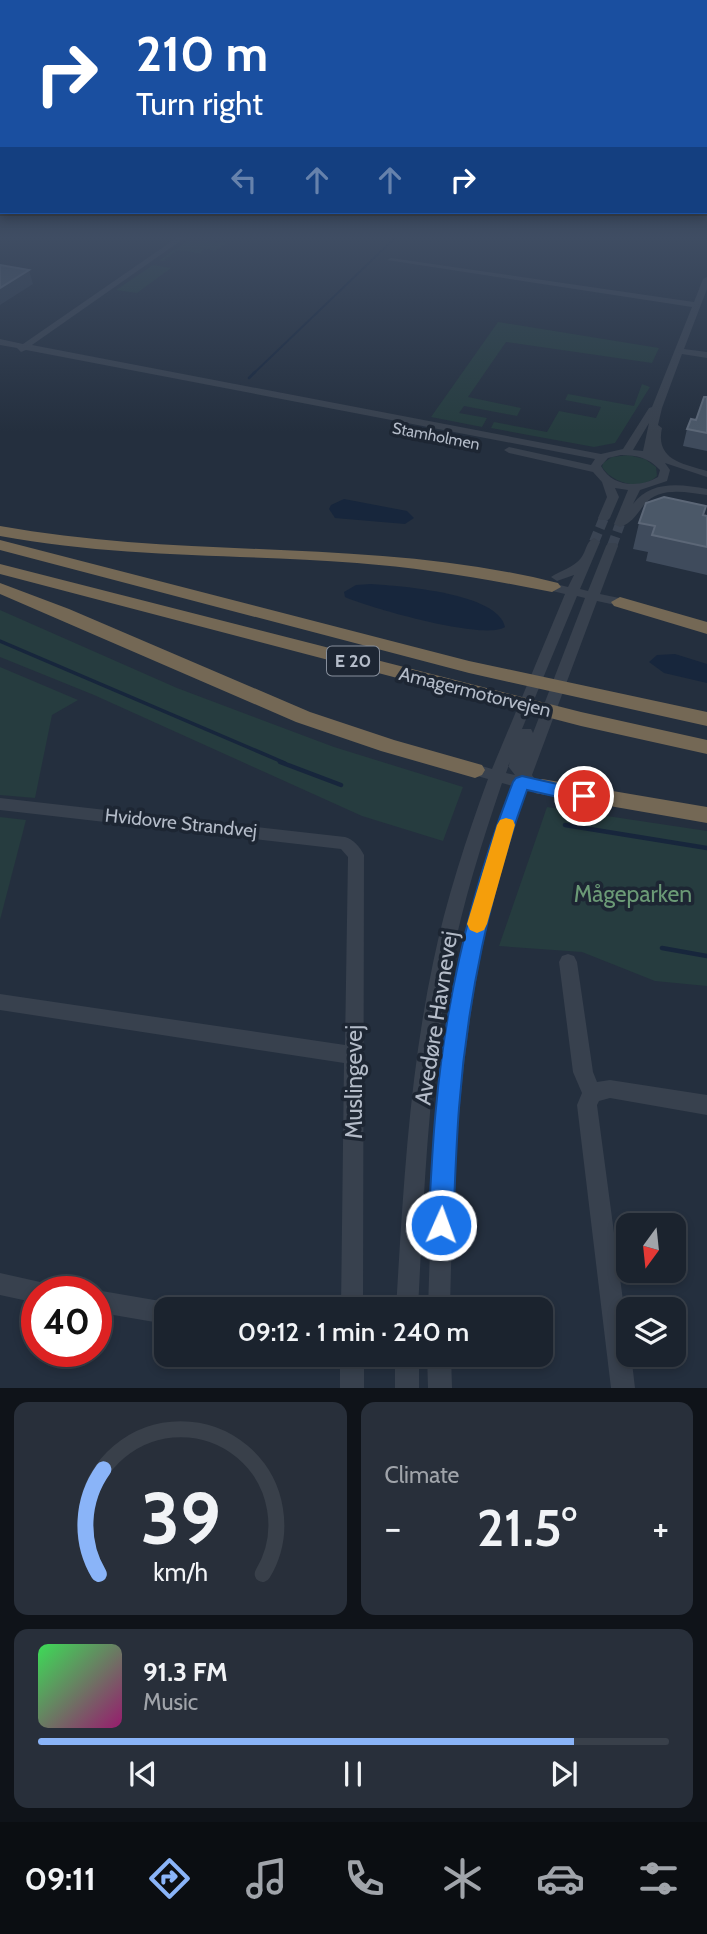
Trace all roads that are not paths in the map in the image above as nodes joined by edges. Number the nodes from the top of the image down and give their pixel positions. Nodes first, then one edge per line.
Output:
1 (89, 302) edge
2 (675, 302) edge
3 (698, 302) edge
4 (697, 305) junction
5 (0, 342) edge
6 (24, 346) junction
7 (0, 351) edge
8 (679, 351) junction
9 (14, 354) junction
10 (707, 355) edge
11 (279, 401) junction
12 (656, 410) junction
13 (626, 452) junction
14 (647, 456) junction
15 (602, 457) junction
16 (596, 469) junction
17 (664, 475) junction
18 (707, 476) edge
19 (607, 480) junction
20 (637, 487) junction
21 (707, 490) edge
22 (604, 518) tunnel mouth
23 (0, 531) edge
24 (594, 542) tunnel mouth
25 (0, 545) edge
26 (612, 546) tunnel mouth
27 (587, 559) junction
28 (0, 569) edge
29 (555, 584) junction
30 (0, 588) edge
31 (572, 594) junction
32 (593, 596) junction
33 (620, 602) joint
34 (707, 628) edge
35 (559, 657) junction
36 (707, 719) edge
37 (525, 740) junction
38 (707, 747) edge
39 (475, 770) joint
40 (498, 776) junction
41 (529, 782) junction
42 (0, 804) edge
43 (707, 815) edge
44 (356, 855) joint
45 (568, 962) dead end
46 (0, 1002) edge
47 (354, 1055) junction
48 (592, 1093) junction
49 (707, 1105) edge
50 (0, 1284) edge
51 (21, 1288) edge
52 (352, 1297) edge
53 (408, 1297) edge
54 (439, 1297) edge
55 (112, 1304) edge
56 (154, 1311) edge
57 (352, 1367) edge
58 (407, 1367) edge
59 (439, 1367) edge
60 (352, 1388) edge
61 (407, 1388) edge
62 (440, 1388) edge
63 (623, 1388) edge

1 - 6 street
2 - 4 street
3 - 4 street
4 - 8 street
5 - 6 street, Stamholmen
6 - 9 street
6 - 11 street, Stamholmen
7 - 9 street, Stamholmen
8 - 10 street
8 - 12 street
9 - 11 street, Stamholmen
11 - 15 street, Stamholmen
11 - 16 street, Stamholmen
12 - 13 street
12 - 14 street
12 - 18 street
13 - 14 street
13 - 15 street
14 - 17 street
15 - 16 street
16 - 19 street
17 - 18 street
17 - 20 street
17 - 21 street
19 - 20 street
19 - 22 street
20 - 21 street
23 - 29 highway
24 - 27 street
25 - 36 highway, Amagermotorvejen / E 20
26 - 32 street, Avedøre Havnevej
27 - 29 street
27 - 31 street
28 - 38 highway, Amagermotorvejen / E 20
29 - 31 street
30 - 39 highway
31 - 32 street
31 - 35 street
32 - 33 street
32 - 35 street, Avedøre Havnevej
33 - 34 highway
35 - 37 street
35 - 37 street, Avedøre Havnevej
37 - 40 street, Avedøre Havnevej
37 - 41 street, Avedøre Havnevej
39 - 40 street
40 - 41 street
40 - 53 street, Avedøre Havnevej
41 - 43 highway
41 - 54 street, Avedøre Havnevej
42 - 44 street, Hvidovre Strandvej
44 - 47 street, Muslingevej
45 - 48 street
46 - 47 street
47 - 52 street, Muslingevej
48 - 49 street
48 - 63 street
50 - 51 street
55 - 56 street
57 - 60 street
58 - 61 street
59 - 62 street

